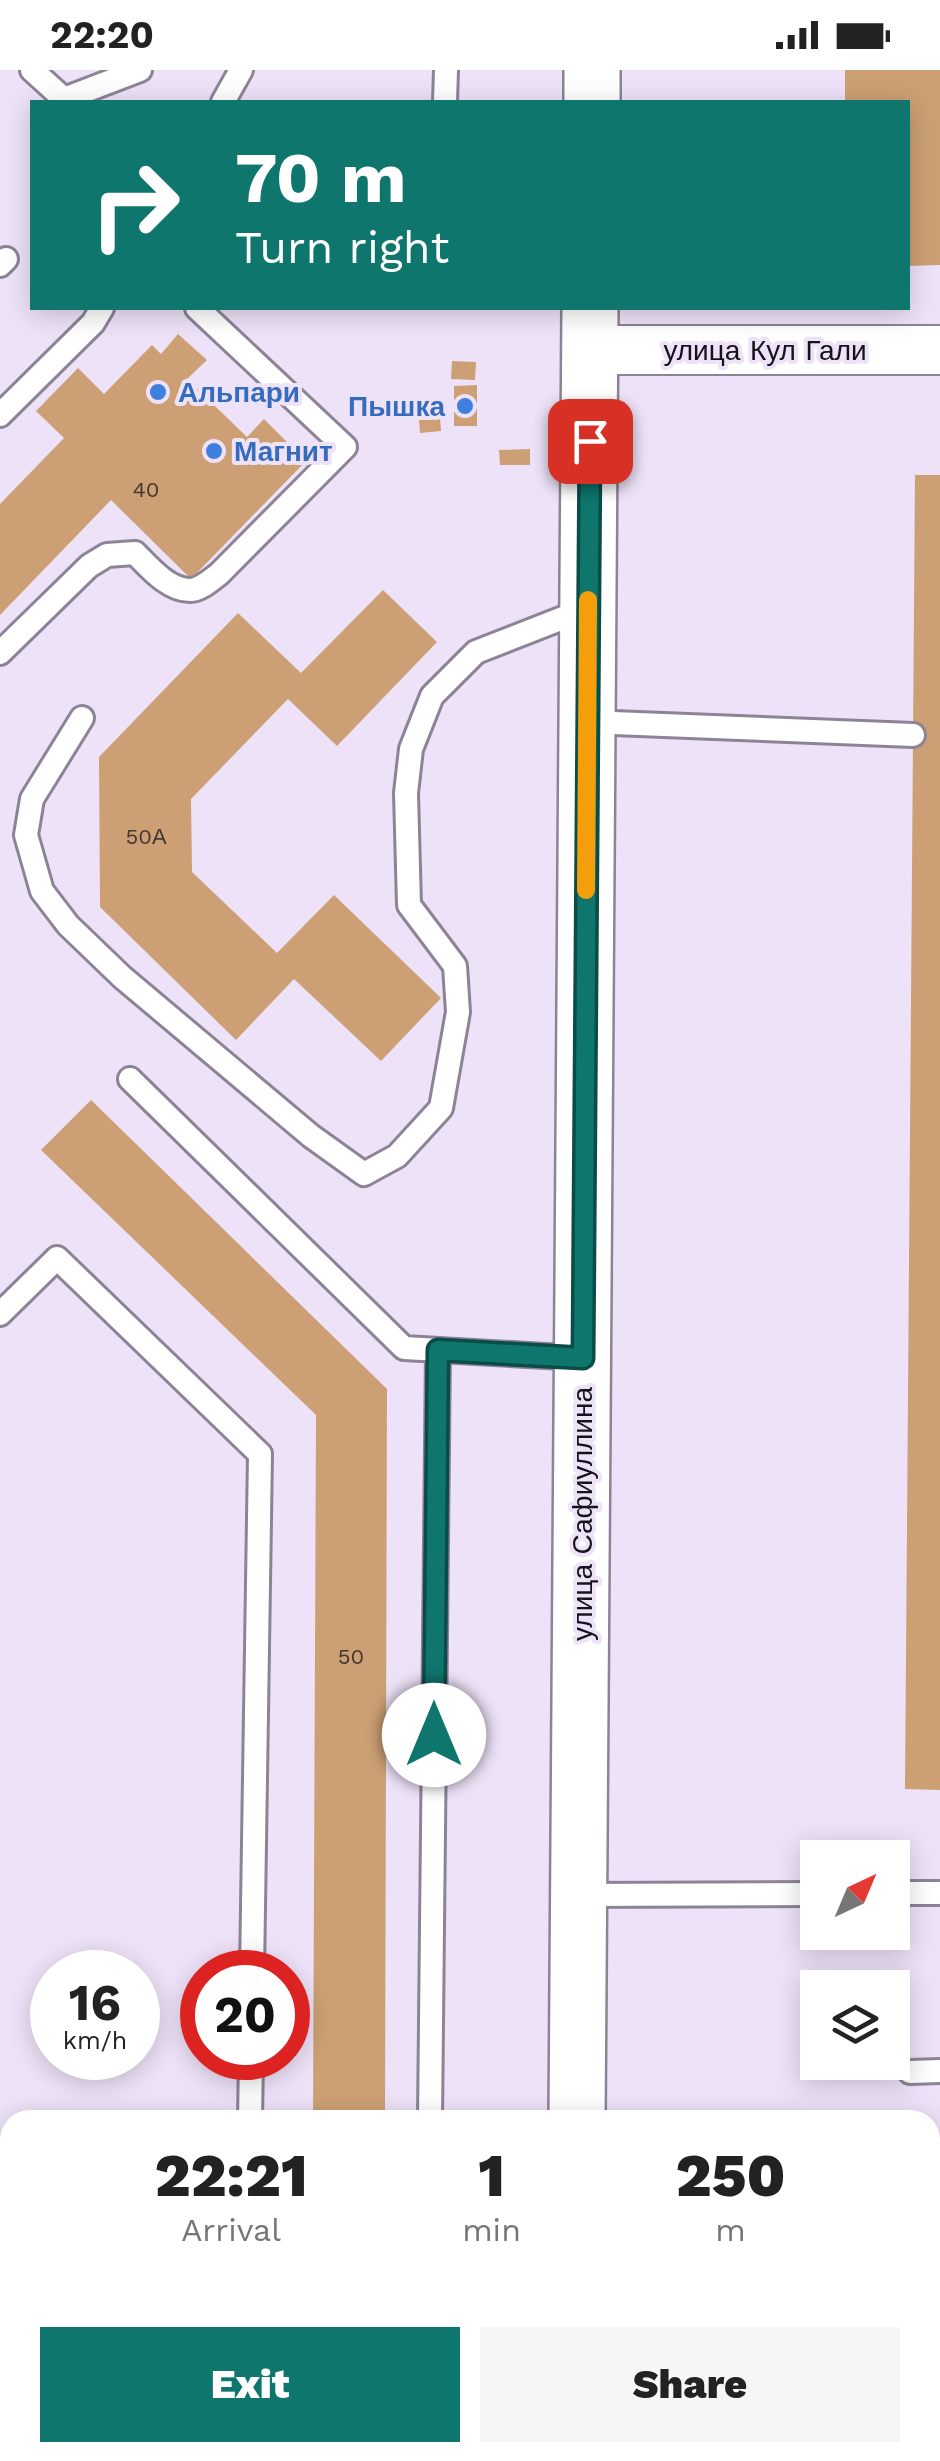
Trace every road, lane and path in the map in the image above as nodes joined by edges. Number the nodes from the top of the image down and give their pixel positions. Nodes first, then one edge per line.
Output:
1 (32, 70) edge
2 (140, 70) edge
3 (240, 70) edge
4 (446, 70) edge
5 (592, 70) edge
6 (224, 100) edge
7 (445, 100) edge
8 (592, 100) edge
9 (101, 310) edge
10 (199, 310) edge
11 (590, 329) edge
12 (940, 350) edge
13 (0, 415) edge
14 (588, 608) junction
15 (0, 653) edge
16 (82, 718) dead end
17 (588, 722) junction
18 (913, 735) dead end
19 (130, 1078) dead end
20 (0, 1314) edge
21 (438, 1350) junction
22 (583, 1358) junction
23 (910, 1893) edge
24 (940, 1893) edge
25 (800, 1894) edge
26 (579, 1895) junction
27 (252, 1950) edge
28 (940, 2071) edge
29 (910, 2072) dead end
30 (251, 2080) edge
31 (250, 2110) edge
32 (430, 2110) edge
33 (577, 2110) edge

1 - 2 lane
3 - 6 lane
4 - 7 lane
5 - 8 street
9 - 13 lane
10 - 15 lane
11 - 12 street, улица Кул Гали
11 - 14 street, улица Сафиуллина
14 - 16 lane
14 - 17 street, улица Сафиуллина
17 - 18 lane
17 - 22 street, улица Сафиуллина
19 - 21 lane
20 - 27 lane
21 - 22 lane
21 - 32 lane
22 - 26 street, улица Сафиуллина
23 - 24 lane
25 - 26 lane
26 - 33 street, улица Сафиуллина
28 - 29 lane
30 - 31 lane

